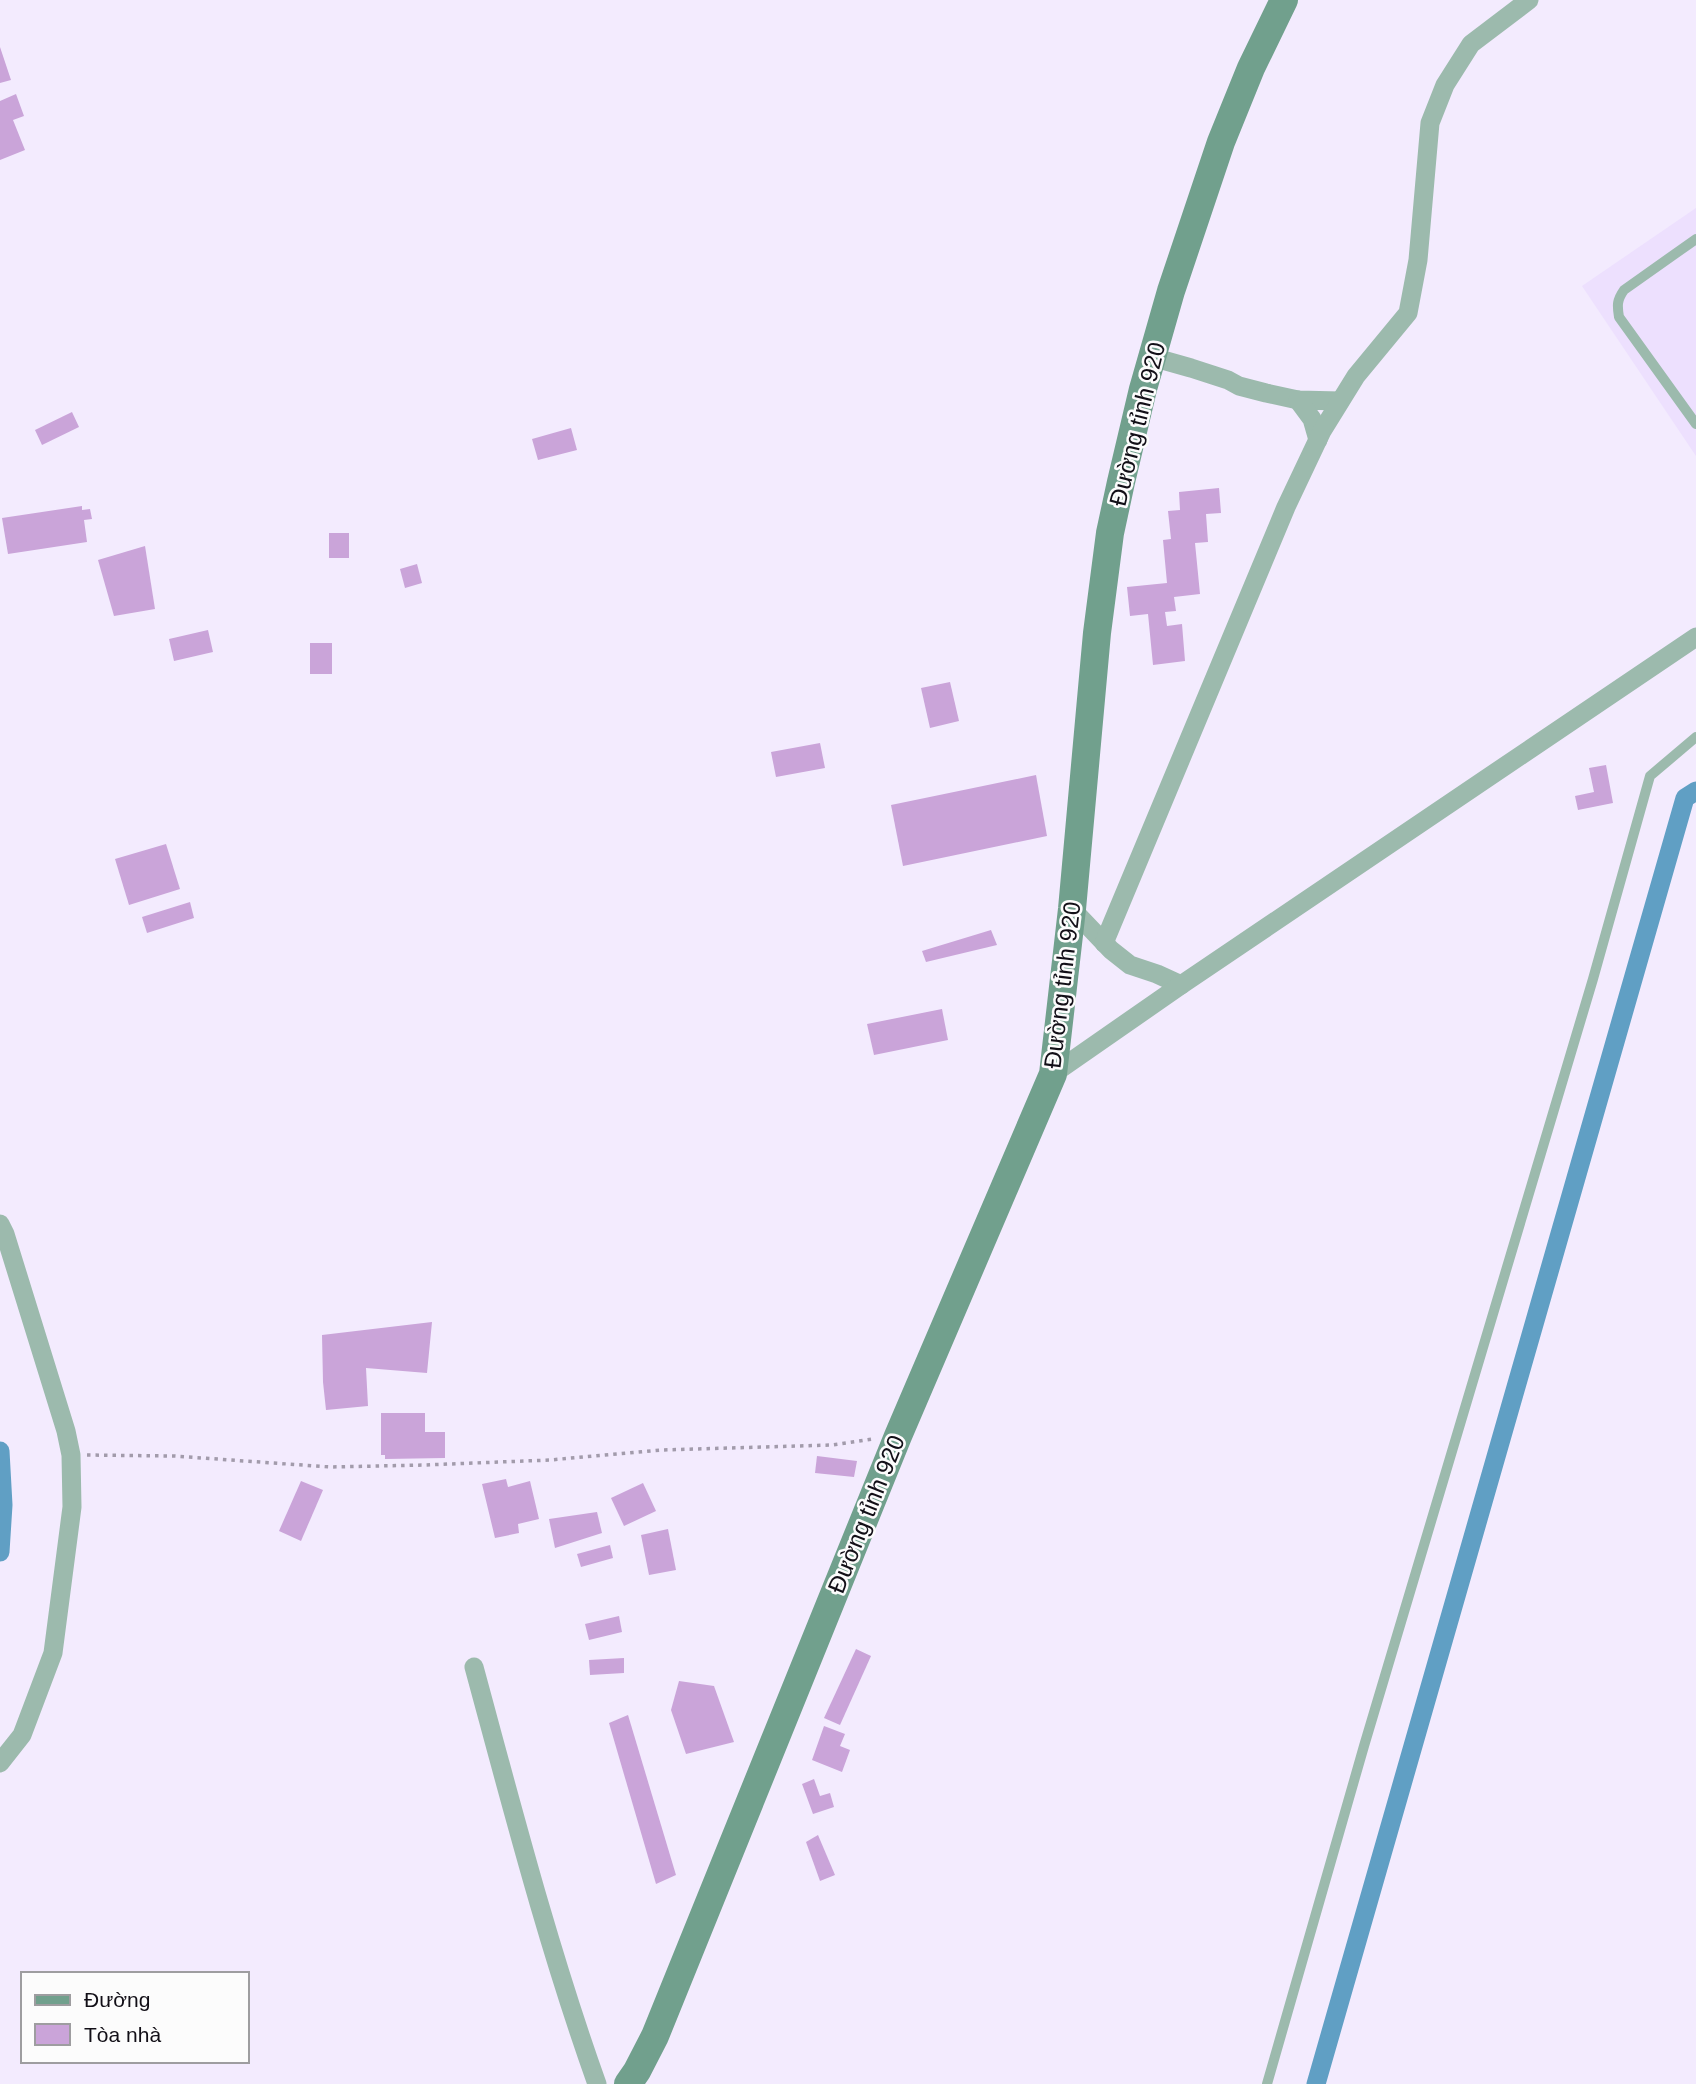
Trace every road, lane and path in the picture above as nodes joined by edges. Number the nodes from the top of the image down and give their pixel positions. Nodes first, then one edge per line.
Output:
1 (1284, 0) edge
2 (1529, 0) edge
3 (1696, 239) edge
4 (1153, 357) junction
5 (1298, 400) junction
6 (1340, 401) junction
7 (1695, 421) edge
8 (1318, 440) junction
9 (1696, 637) edge
10 (1696, 737) edge
11 (1072, 909) junction
12 (1104, 943) junction
13 (1181, 985) junction
14 (1053, 1074) junction
15 (0, 1224) edge
16 (898, 1436) junction
17 (71, 1455) junction
18 (474, 1667) dead end
19 (0, 1763) edge
20 (597, 2084) edge
21 (628, 2084) edge
22 (1267, 2084) edge

1 - 4 main road, Đường tỉnh 920
2 - 6 street
3 - 7 lane
4 - 5 street
4 - 11 main road, Đường tỉnh 920
5 - 6 street
5 - 8 street
6 - 8 street
8 - 12 street
9 - 13 street
10 - 22 lane
11 - 12 street
11 - 14 main road, Đường tỉnh 920
12 - 13 street
13 - 14 street
14 - 16 main road, Đường tỉnh 920
15 - 17 street
16 - 17 path
16 - 21 main road, Đường tỉnh 920
17 - 19 street
18 - 20 street

